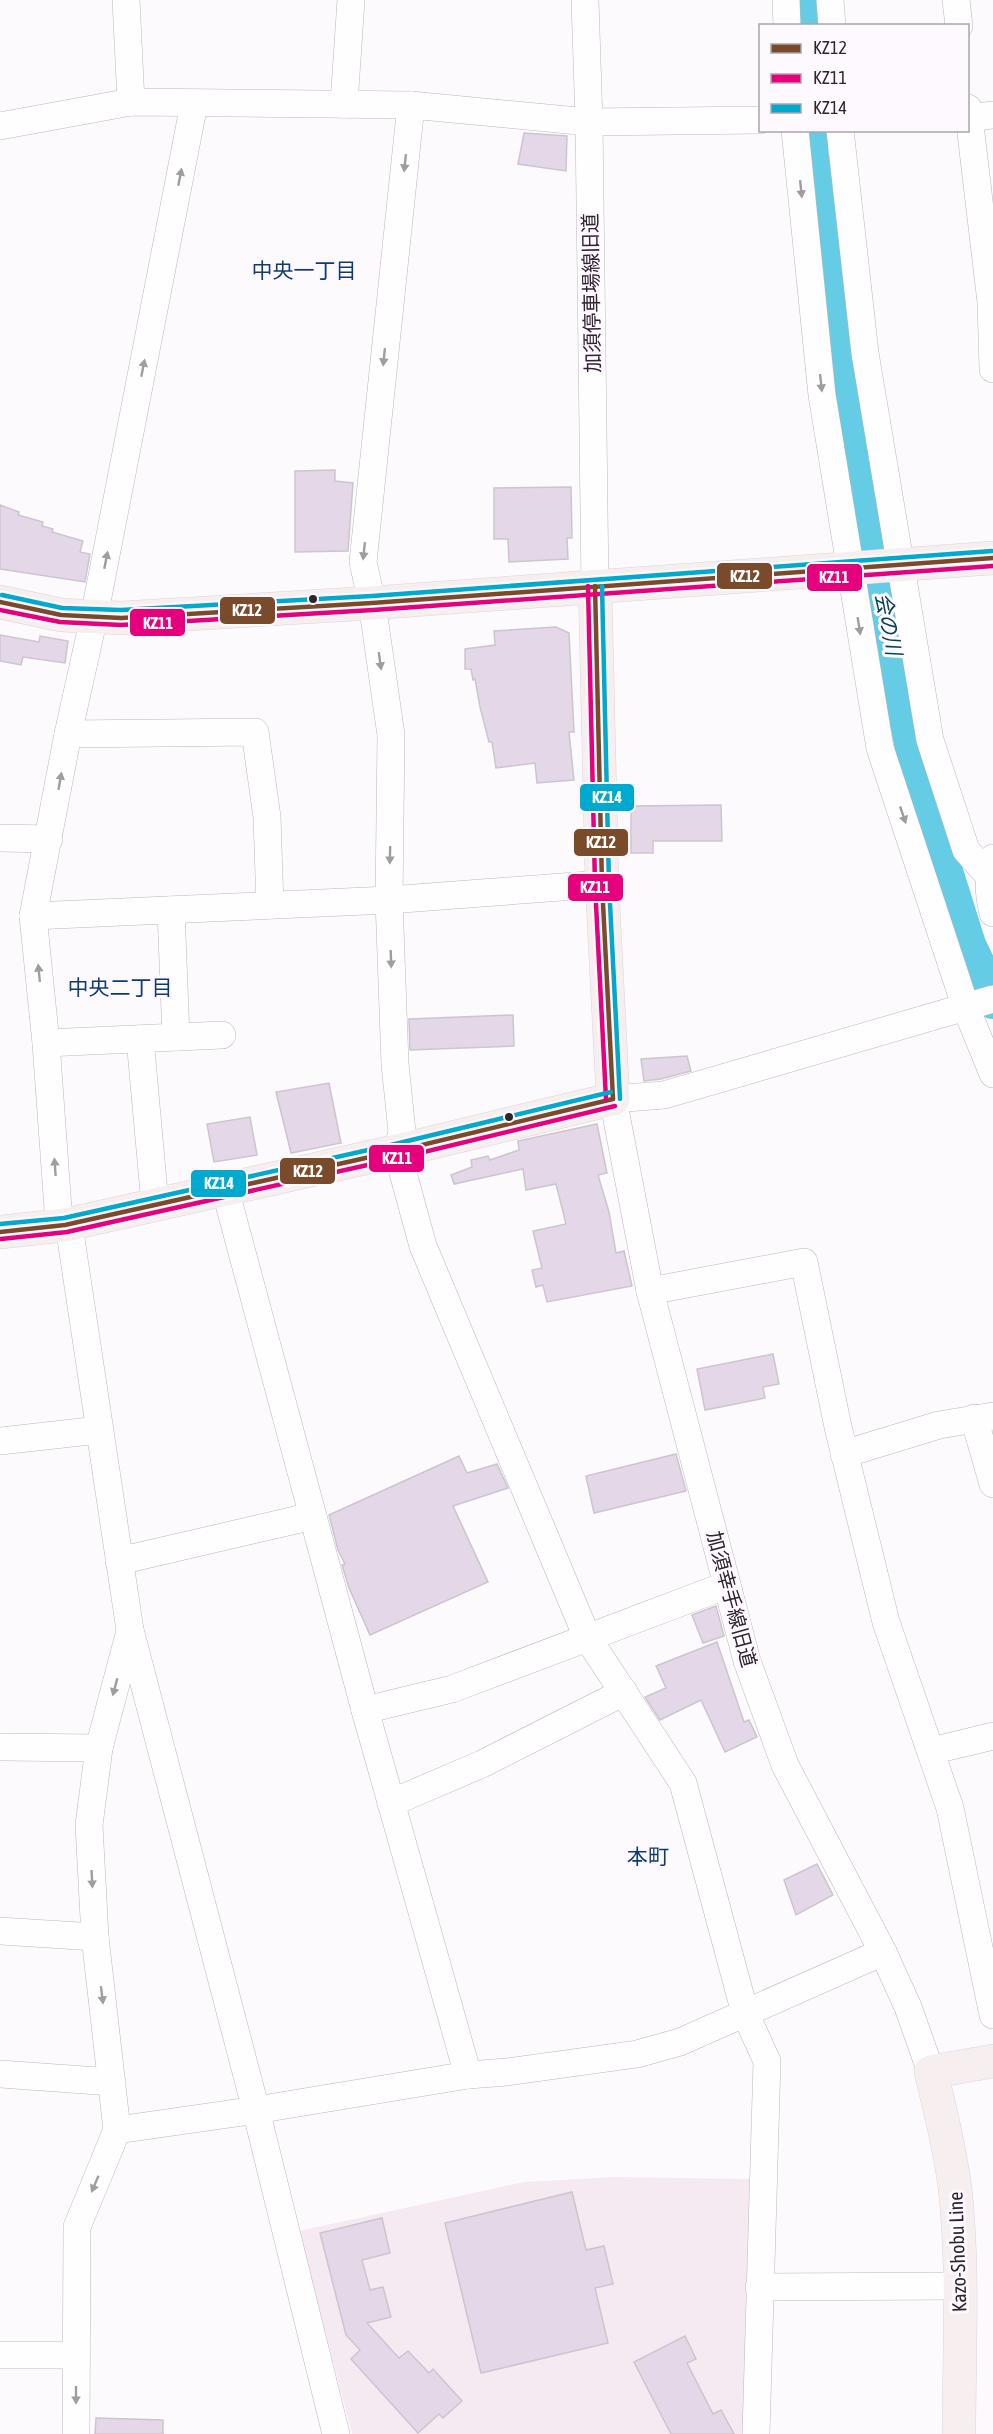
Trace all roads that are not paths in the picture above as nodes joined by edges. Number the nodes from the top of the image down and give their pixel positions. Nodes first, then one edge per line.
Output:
1 (126, 0) edge
2 (351, 0) edge
3 (585, 0) edge
4 (786, 0) edge
5 (830, 0) edge
6 (956, 0) edge
7 (787, 24) edge
8 (831, 24) edge
9 (959, 24) edge
10 (131, 102) junction
11 (194, 104) junction
12 (344, 104) junction
13 (411, 105) junction
14 (974, 115) edge
15 (759, 120) edge
16 (589, 122) junction
17 (0, 126) edge
18 (795, 132) edge
19 (840, 132) edge
20 (993, 369) edge
21 (993, 558) edge
22 (874, 567) junction
23 (595, 586) junction
24 (0, 602) edge
25 (372, 603) junction
26 (94, 617) junction
27 (68, 734) junction
28 (0, 838) edge
29 (49, 839) junction
30 (991, 866) edge
31 (602, 884) junction
32 (389, 900) junction
33 (270, 905) junction
34 (171, 910) junction
35 (993, 913) edge
36 (33, 916) junction
37 (993, 999) edge
38 (966, 1008) junction
39 (222, 1035) dead end
40 (176, 1037) junction
41 (140, 1039) junction
42 (46, 1043) junction
43 (993, 1074) edge
44 (613, 1099) junction
45 (397, 1151) junction
46 (225, 1189) junction
47 (155, 1204) junction
48 (64, 1225) junction
49 (0, 1232) edge
50 (650, 1291) junction
51 (984, 1417) edge
52 (99, 1430) junction
53 (0, 1441) edge
54 (844, 1454) junction
55 (993, 1484) edge
56 (313, 1516) junction
57 (119, 1561) junction
58 (727, 1585) junction
59 (130, 1630) junction
60 (587, 1637) junction
61 (624, 1692) junction
62 (365, 1710) junction
63 (993, 1736) edge
64 (0, 1747) edge
65 (99, 1748) junction
66 (931, 1751) junction
67 (391, 1803) junction
68 (0, 1931) edge
69 (95, 1937) junction
70 (883, 1952) junction
71 (745, 2013) junction
72 (993, 2015) edge
73 (993, 2061) edge
74 (931, 2072) junction
75 (0, 2074) edge
76 (468, 2074) junction
77 (112, 2082) junction
78 (256, 2110) junction
79 (117, 2130) junction
80 (959, 2286) junction
81 (759, 2287) junction
82 (0, 2355) edge
83 (76, 2355) junction
84 (76, 2434) edge
85 (336, 2434) edge
86 (756, 2434) edge
87 (959, 2434) edge

1 - 10 street
2 - 12 street
3 - 16 street, 加須停車場線旧道
4 - 7 street
5 - 8 street
6 - 9 street
10 - 11 street
10 - 17 street
11 - 12 street
26 -> 11 street
12 - 13 street
13 - 16 street
13 -> 25 street
14 - 20 street
15 - 16 street
16 - 23 street, 加須停車場線旧道
18 -> 22 street
19 - 22 street
21 - 22 main road
22 - 23 main road
22 - 30 street
22 -> 38 street
23 - 25 main road
23 - 31 main road
24 - 26 main road
25 - 26 main road
25 -> 32 street
26 - 27 street
29 -> 27 street
27 - 33 street
28 - 29 street
29 - 36 street
30 - 35 street
31 - 32 street
31 - 44 main road
32 - 33 street
32 -> 45 street
33 - 34 street
34 - 36 street
34 - 40 street
42 -> 36 street
37 - 38 street
38 - 43 street
38 - 44 street
39 - 40 street
40 - 41 street
41 - 42 street
41 - 47 street
48 -> 42 street
44 - 45 main road
44 - 50 street, 加須幸手線旧道
45 - 46 main road
45 - 60 street
46 - 47 main road
46 - 56 street
47 - 48 main road
48 - 49 main road
48 - 52 street
50 - 54 street
50 - 58 street, 加須幸手線旧道
51 - 54 street
51 - 55 street
52 - 53 street
52 - 57 street
54 - 66 street
56 - 57 street
56 - 62 street
57 - 59 street
58 - 60 street
58 - 70 street, 加須幸手線旧道
59 -> 65 street
59 - 78 street
60 - 61 street
60 - 62 street
61 - 67 street
61 - 71 street
62 - 67 street
63 - 66 street
64 - 65 street
65 -> 69 street
66 - 72 street
67 - 76 street
68 - 69 street
69 -> 77 street
70 - 71 street
70 - 74 street, 加須幸手線旧道
71 - 76 street
71 - 81 street
73 - 74 main road
74 - 80 main road, Kazo-Shobu Line
75 - 77 street
76 - 78 street
77 - 79 street
78 - 79 street
78 - 85 street
79 -> 83 street
80 - 81 street
80 - 87 main road, Kazo-Shobu Line
81 - 86 street
82 - 83 street
83 -> 84 street

